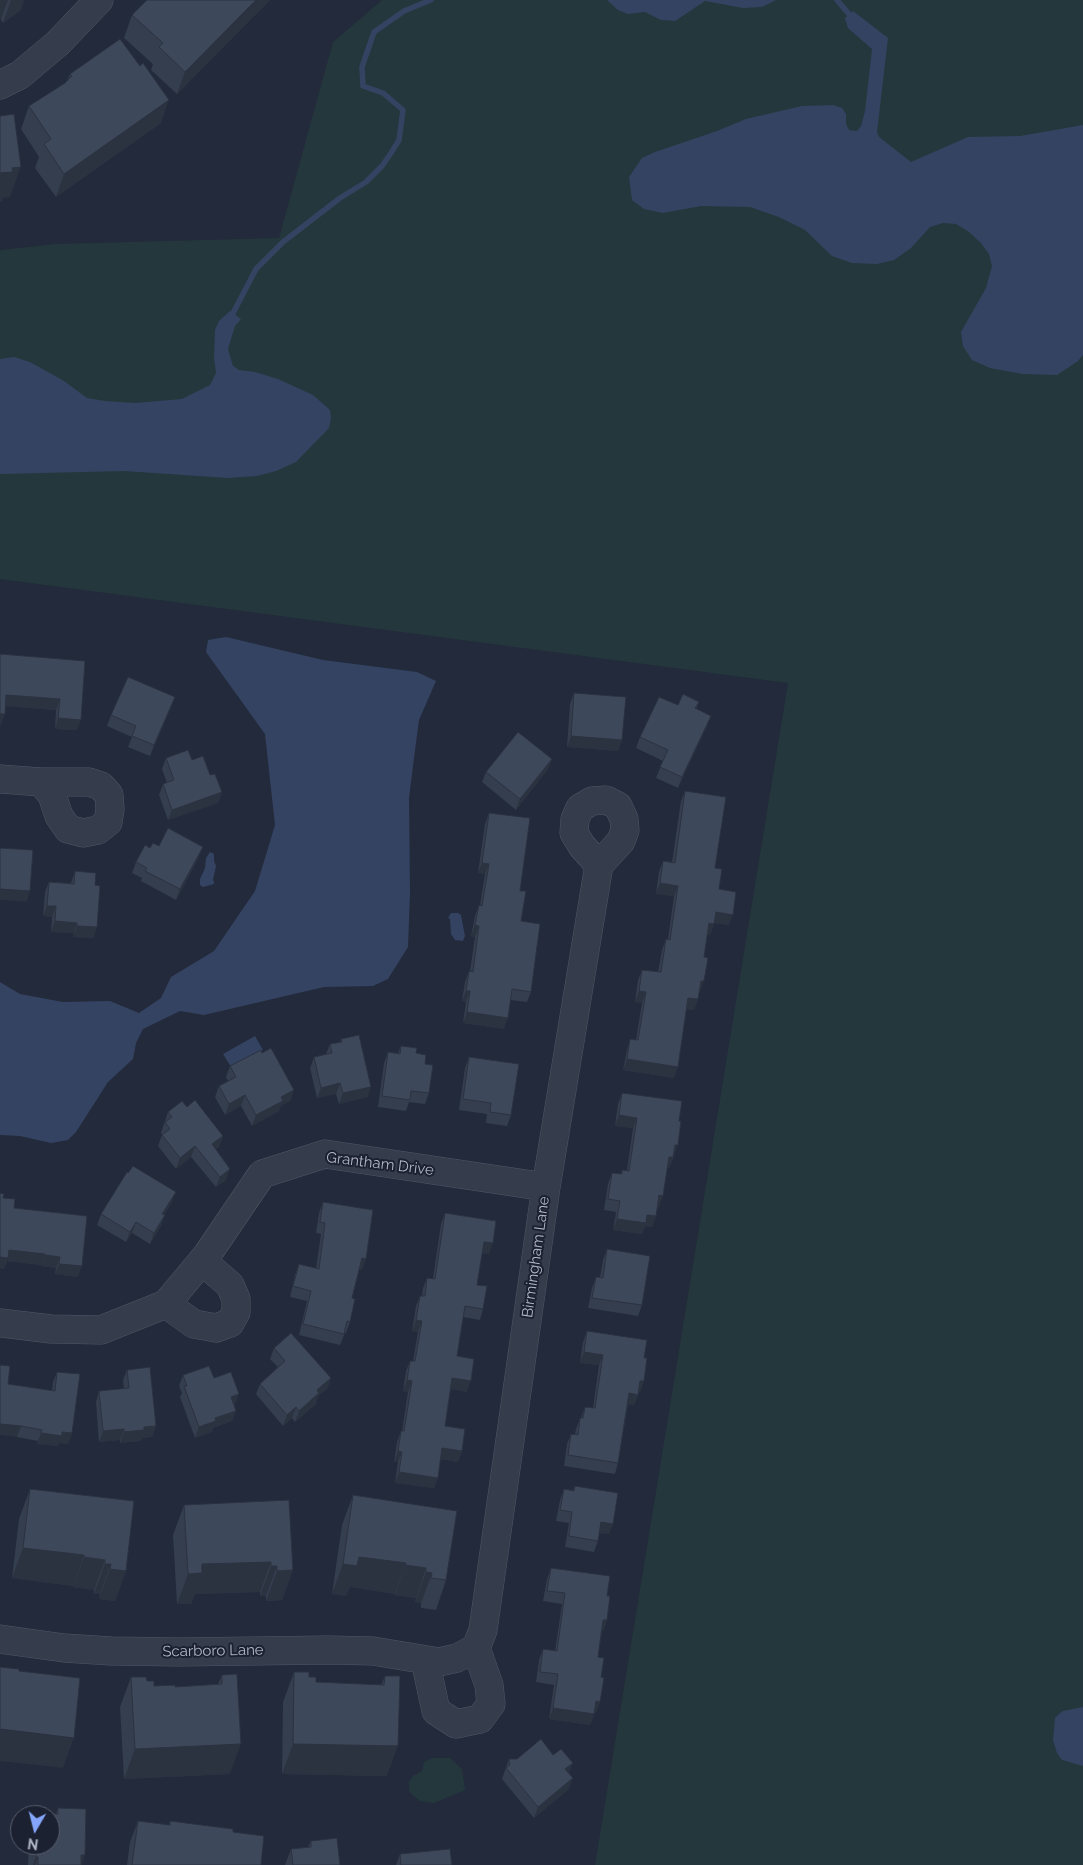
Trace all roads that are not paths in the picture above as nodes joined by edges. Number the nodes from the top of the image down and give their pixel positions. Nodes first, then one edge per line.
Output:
1 (99, 0) edge
2 (0, 85) edge
3 (0, 780) edge
4 (41, 782) dead end
5 (599, 865) dead end
6 (546, 1187) junction
7 (202, 1261) junction
8 (166, 1304) junction
9 (0, 1324) edge
10 (0, 1640) edge
11 (476, 1648) junction
12 (425, 1660) junction

1 - 2 street
3 - 4 street
5 - 6 street, Birmingham Lane
6 - 7 street, Grantham Drive
6 - 11 street, Birmingham Lane
7 - 8 street, Grantham Drive
7 - 8 street
8 - 9 street, Grantham Drive
10 - 12 street, Scarboro Lane
11 - 12 street
11 - 12 street

